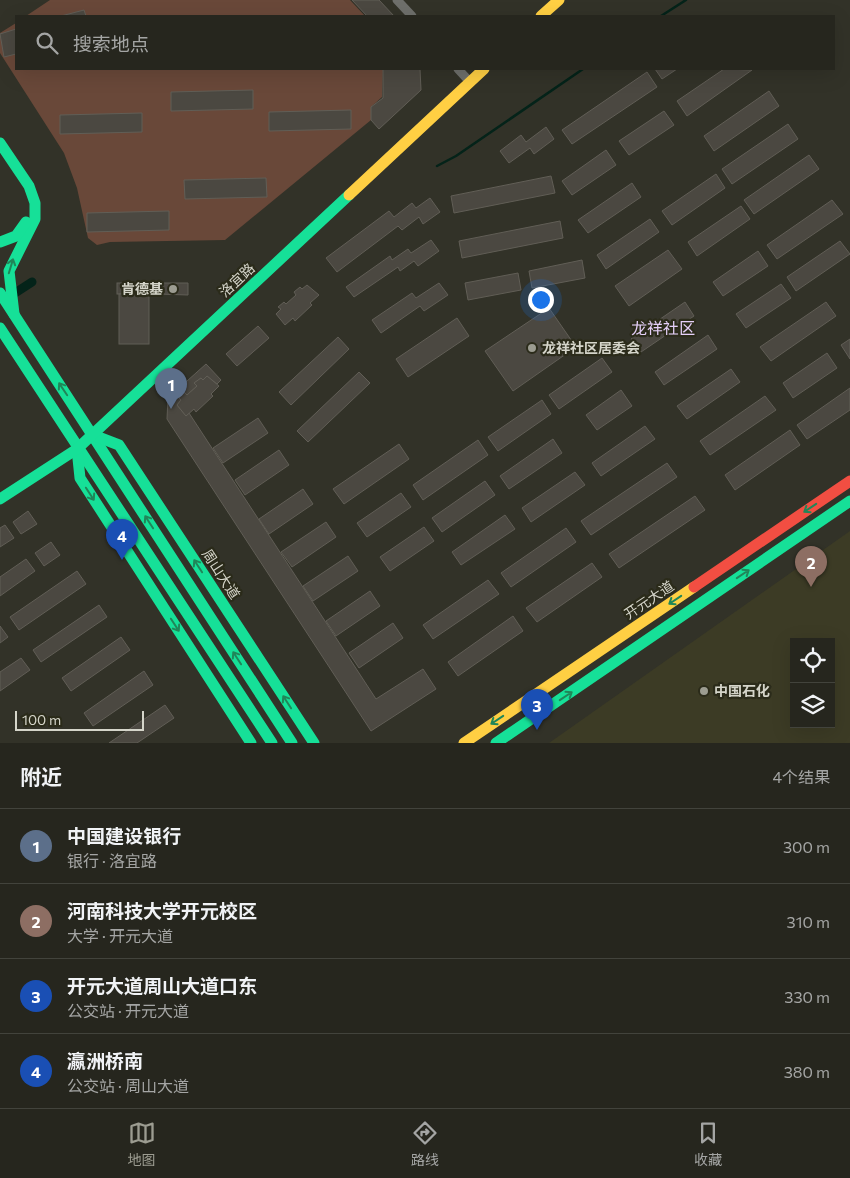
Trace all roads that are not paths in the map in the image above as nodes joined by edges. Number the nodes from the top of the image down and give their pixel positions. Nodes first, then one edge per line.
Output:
1 (397, 0) edge
2 (549, 0) edge
3 (559, 0) edge
4 (411, 15) edge
5 (533, 15) edge
6 (542, 15) edge
7 (481, 70) edge
8 (465, 76) edge
9 (0, 143) edge
10 (16, 167) junction
11 (0, 242) edge
12 (0, 293) edge
13 (14, 314) junction
14 (0, 328) edge
15 (92, 432) junction
16 (75, 445) junction
17 (850, 481) edge
18 (0, 491) edge
19 (0, 499) edge
20 (850, 501) edge
21 (251, 743) edge
22 (272, 743) edge
23 (292, 743) edge
24 (314, 743) edge
25 (464, 743) edge
26 (496, 743) edge

1 - 4 street
2 - 5 main road
3 - 6 main road
7 - 8 main road, 洛宜路
8 - 15 main road, 洛宜路
9 - 10 main road
10 - 11 main road
13 -> 10 main road
12 - 13 main road
15 -> 13 main road
14 - 16 main road
15 - 16 main road, 洛宜路
23 -> 15 main road
24 -> 15 main road, 周山大道
16 - 18 main road, 洛宜路
16 - 19 main road, 洛宜路
16 -> 21 main road
16 - 22 main road
17 -> 25 main road, 开元大道
26 -> 20 main road

